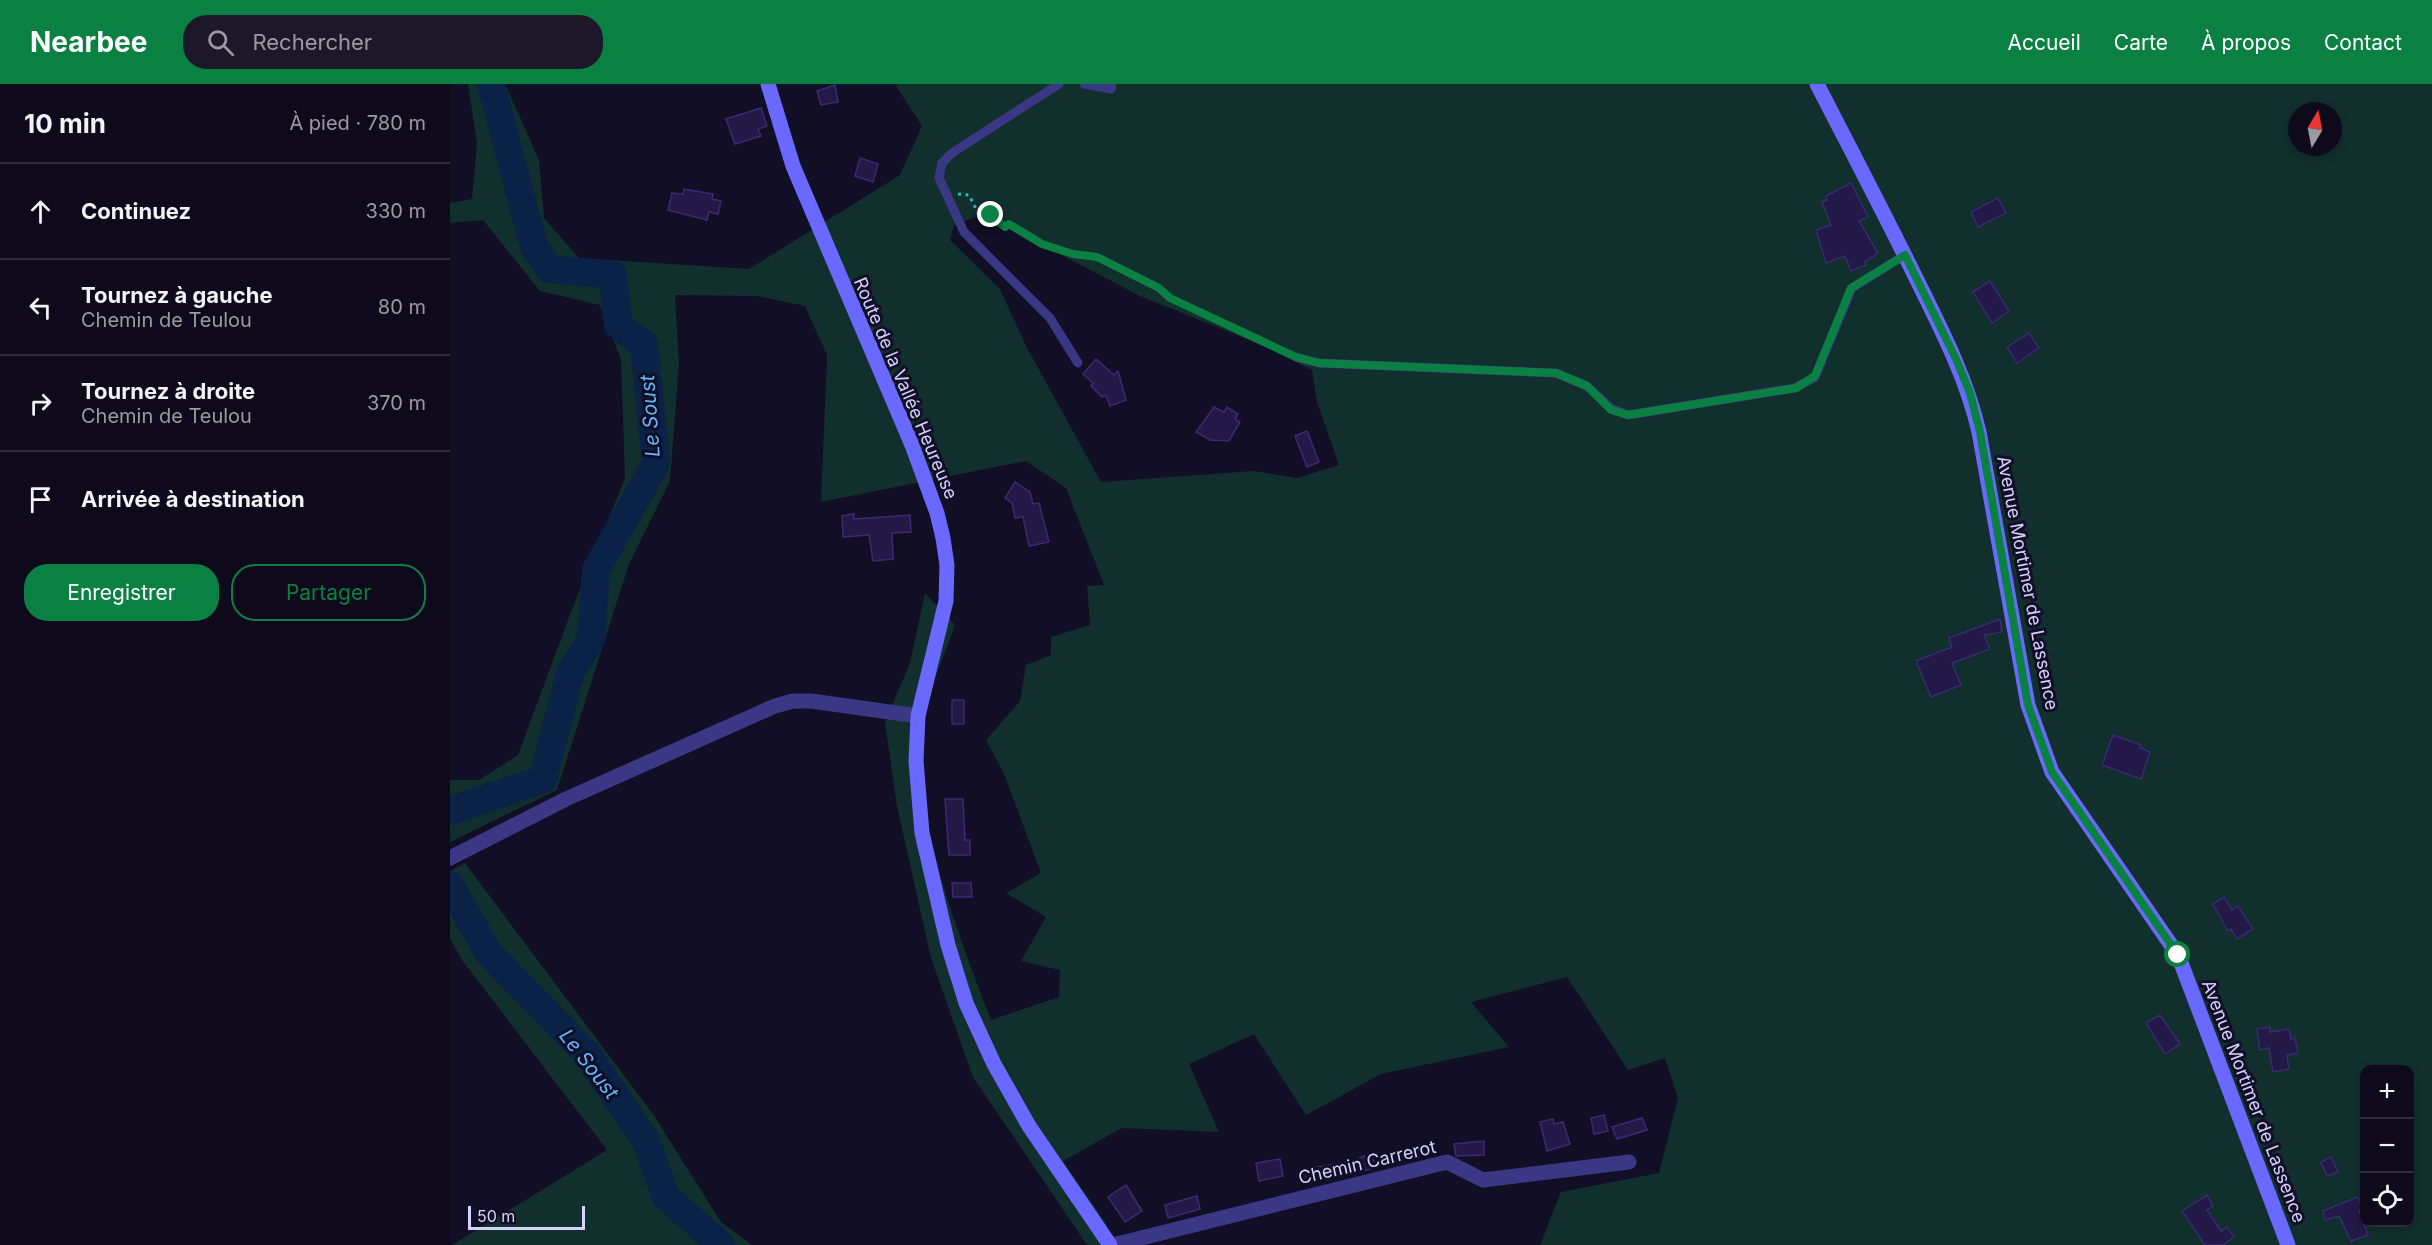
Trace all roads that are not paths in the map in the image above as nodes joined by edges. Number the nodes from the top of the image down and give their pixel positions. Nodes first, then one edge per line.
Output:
1 (768, 84) edge
2 (1059, 84) edge
3 (1084, 84) edge
4 (1112, 84) edge
5 (1817, 84) edge
6 (1905, 255) junction
7 (1296, 357) road end
8 (1078, 363) dead end
9 (918, 716) junction
10 (455, 855) edge
11 (1629, 1162) dead end
12 (1111, 1245) edge
13 (2288, 1245) edge

1 - 9 street, Route de la Vallée Heureuse
2 - 8 lane
3 - 4 lane
5 - 6 street, Avenue Mortimer de Lassence
6 - 7 lane
6 - 13 street, Avenue Mortimer de Lassence
9 - 10 street
9 - 12 street, Route de la Vallée Heureuse
11 - 12 street, Chemin Carrerot

